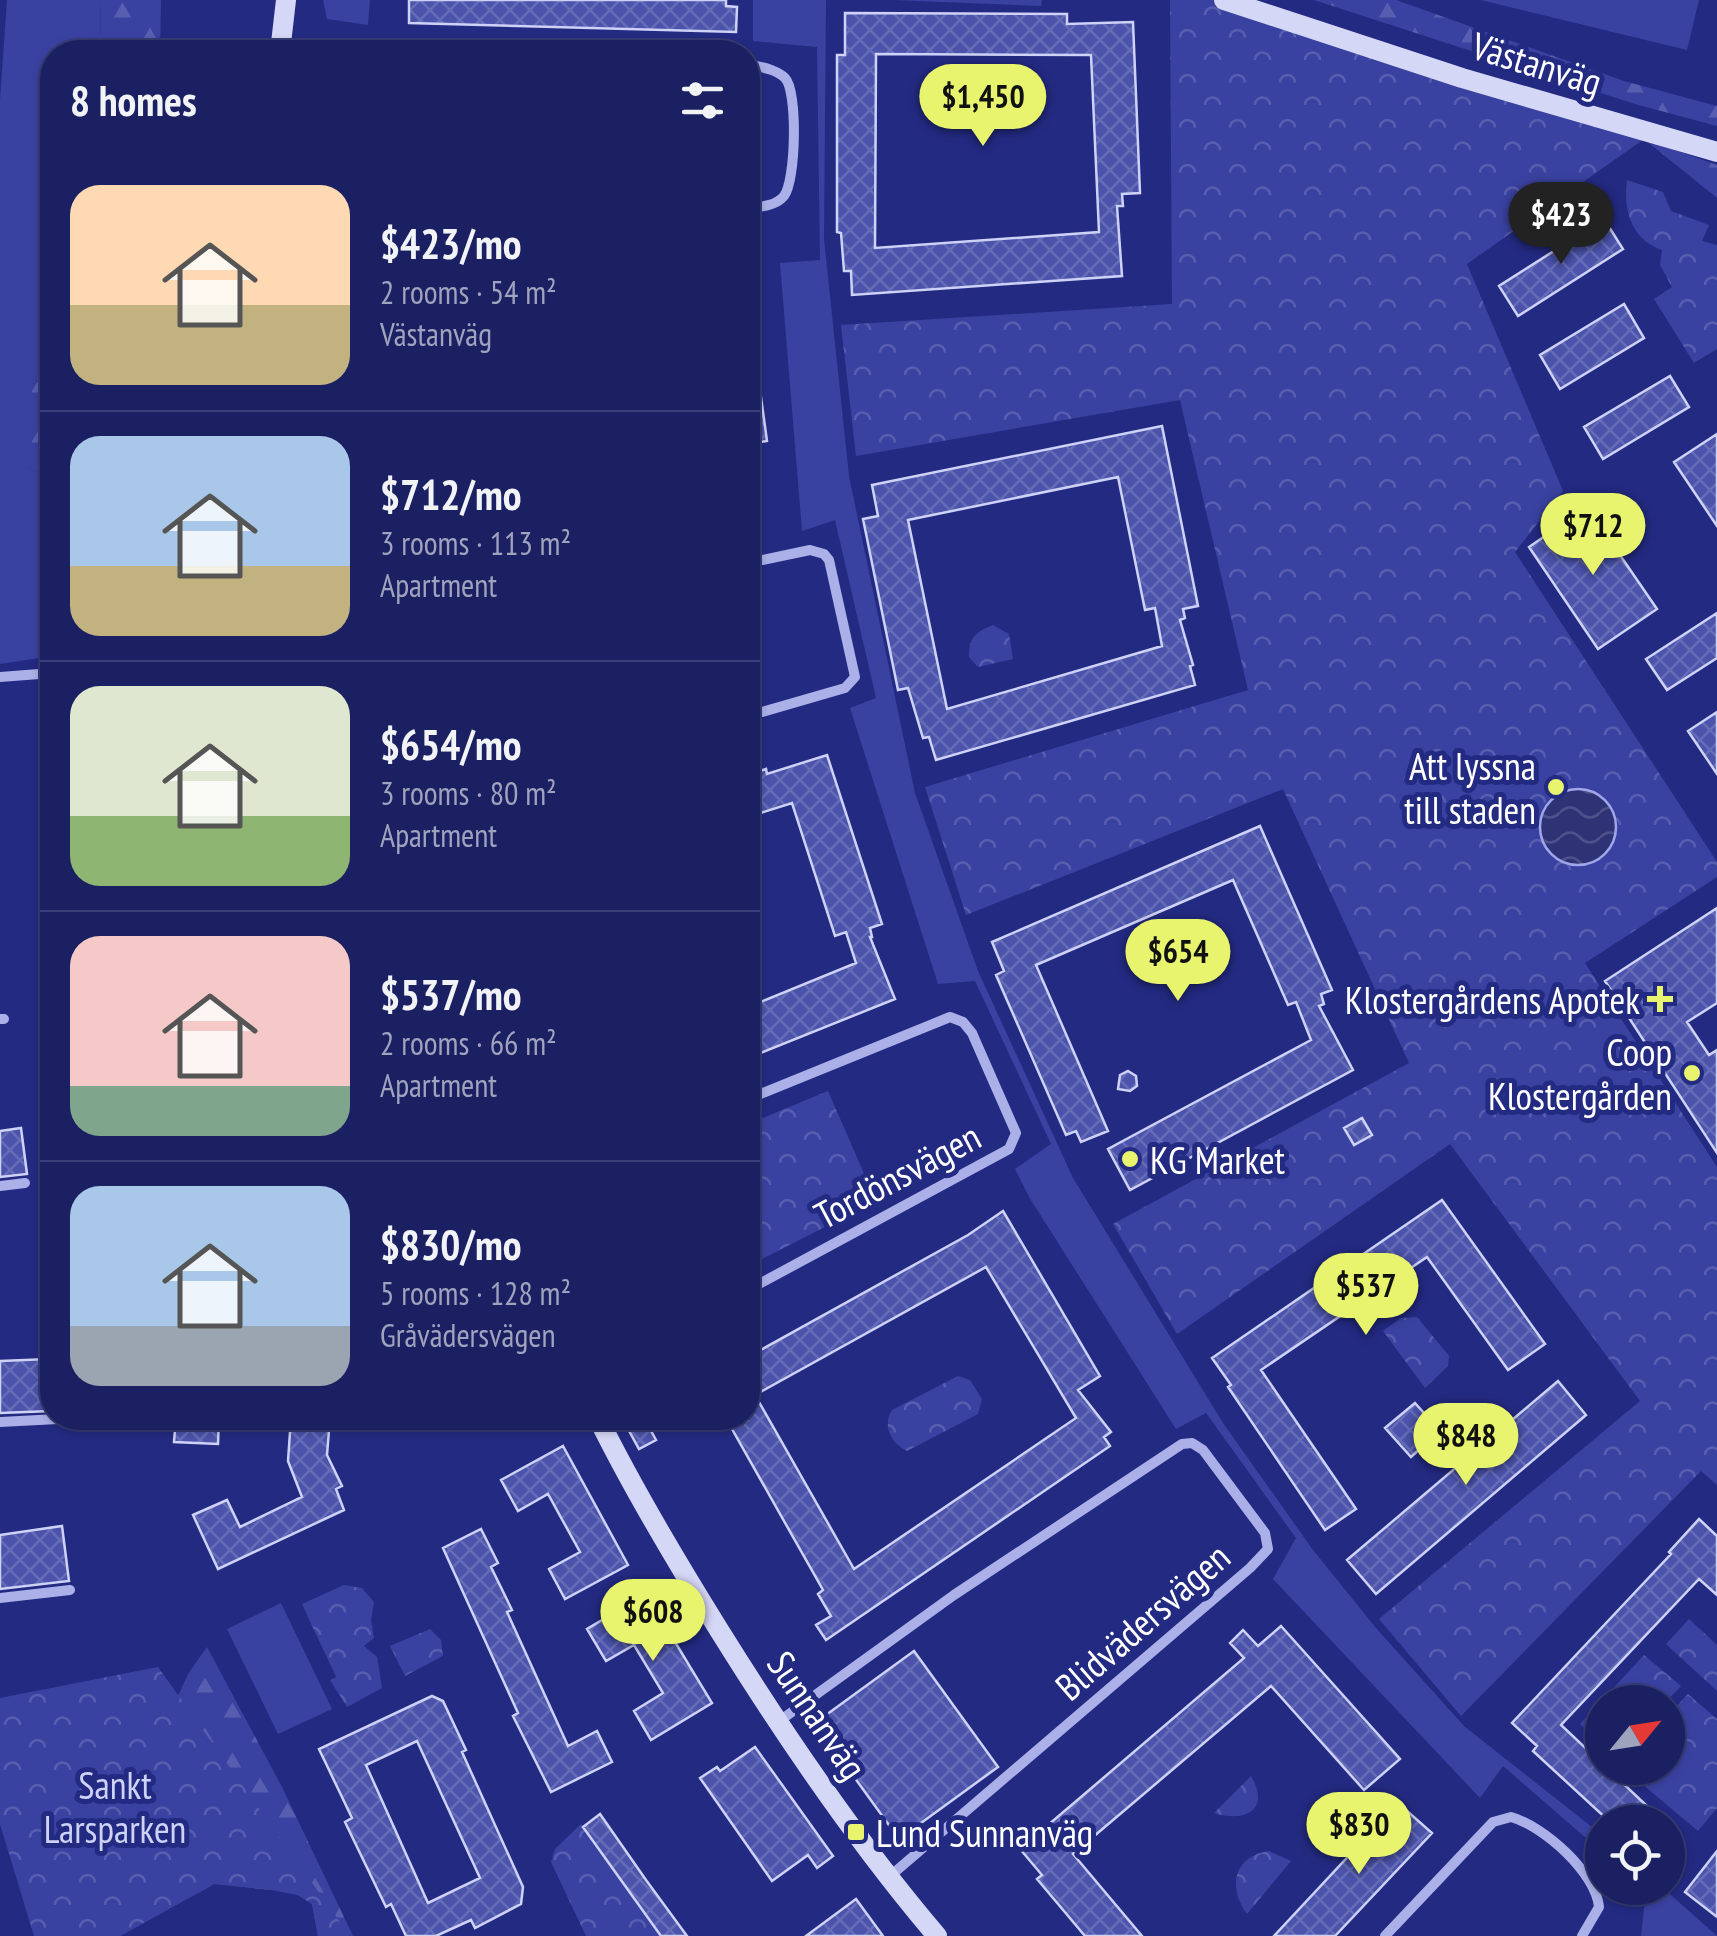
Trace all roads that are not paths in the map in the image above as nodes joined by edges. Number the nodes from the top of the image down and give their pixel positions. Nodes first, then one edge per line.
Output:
1 (286, 0) edge
2 (1224, 0) edge
3 (281, 40) edge
4 (760, 67) edge
5 (1717, 152) edge
6 (760, 205) edge
7 (760, 560) edge
8 (40, 674) edge
9 (0, 678) edge
10 (760, 712) edge
11 (760, 1094) edge
12 (25, 1183) dead end
13 (0, 1186) edge
14 (760, 1284) edge
15 (40, 1421) edge
16 (0, 1422) edge
17 (605, 1430) edge
18 (70, 1590) dead end
19 (0, 1598) edge
20 (777, 1723) junction
21 (889, 1877) junction
22 (937, 1936) edge
23 (1384, 1936) edge
24 (1582, 1936) edge

1 - 3 street
2 - 5 street, Västanväg
4 - 6 street
7 - 10 street
8 - 9 street
11 - 14 street, Tordönsvägen
12 - 13 street
15 - 16 street
17 - 20 street, Sunnanväg
18 - 19 street
20 - 21 street, Sunnanväg
20 - 21 street, Blidvädersvägen
21 - 22 street, Sunnanväg
23 - 24 street

